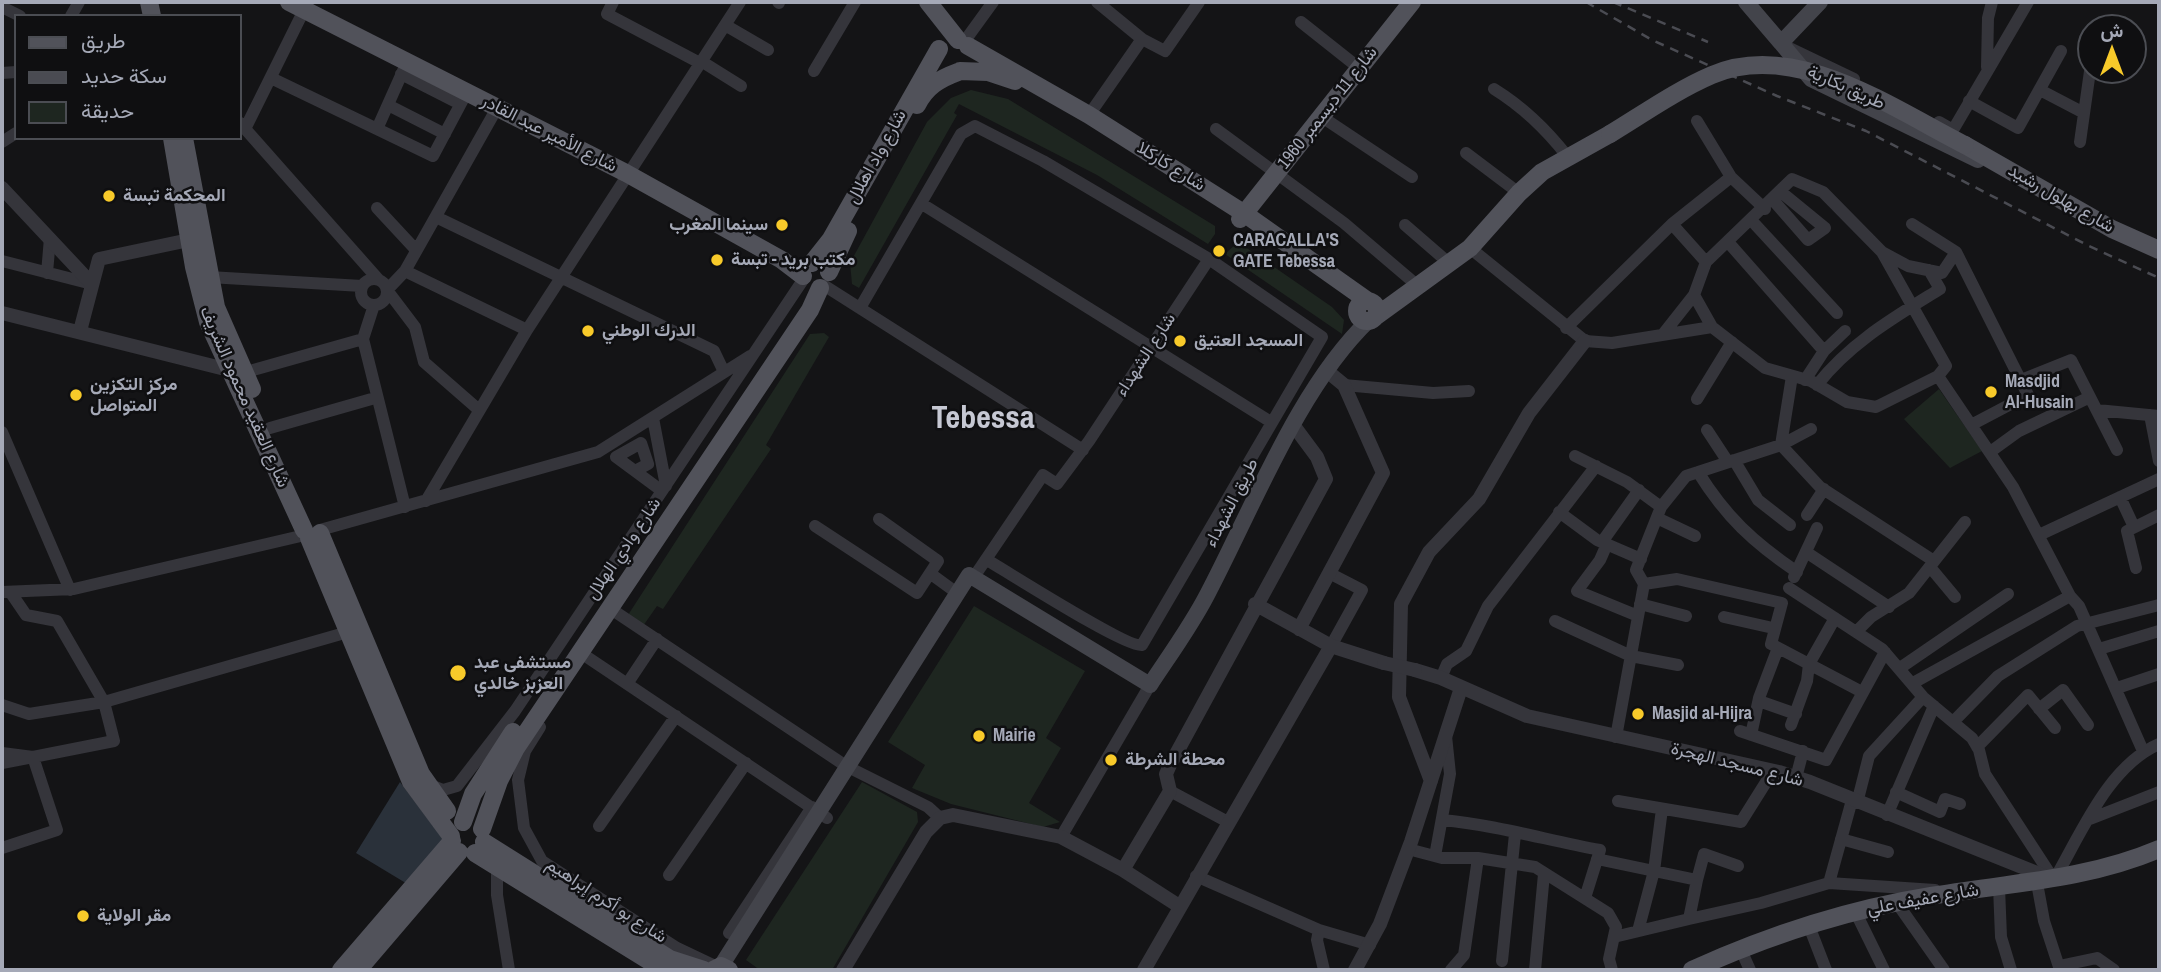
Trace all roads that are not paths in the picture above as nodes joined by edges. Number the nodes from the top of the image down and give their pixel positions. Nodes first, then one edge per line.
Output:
1 (613, 2) edge
2 (740, 2) edge
3 (855, 2) edge
4 (993, 2) edge
5 (1097, 2) edge
6 (1199, 2) edge
7 (1412, 2) edge
8 (1746, 2) edge
9 (1820, 2) edge
10 (1992, 2) edge
11 (2028, 2) edge
12 (310, 6) edge
13 (938, 6) edge
14 (1301, 22) dead end
15 (724, 25) junction
16 (1142, 39) junction
17 (1781, 43) junction
18 (954, 44) junction
19 (768, 50) dead end
20 (2061, 51) dead end
21 (701, 62) junction
22 (404, 68) junction
23 (1359, 68) junction
24 (1987, 70) junction
25 (814, 71) dead end
26 (959, 71) junction
27 (271, 78) junction
28 (2088, 84) edge
29 (741, 86) dead end
30 (1494, 89) dead end
31 (2040, 90) junction
32 (464, 98) junction
33 (1969, 100) junction
34 (387, 105) junction
35 (497, 108) junction
36 (2084, 113) junction
37 (1089, 116) junction
38 (1322, 117) junction
39 (1697, 121) dead end
40 (242, 126) edge
41 (377, 129) junction
42 (1216, 130) dead end
43 (445, 134) junction
44 (172, 140) edge
45 (184, 140) edge
46 (2080, 142) dead end
47 (1965, 145) joint
48 (1466, 153) dead end
49 (1567, 156) junction
50 (629, 169) junction
51 (1277, 172) junction
52 (2018, 175) junction
53 (1412, 177) dead end
54 (1731, 177) junction
55 (2, 188) edge
56 (1519, 193) junction
57 (1773, 200) junction
58 (922, 204) junction
59 (377, 208) dead end
60 (1242, 216) junction
61 (436, 217) junction
62 (1752, 221) junction
63 (1672, 224) junction
64 (1912, 224) dead end
65 (1405, 225) dead end
66 (50, 238) junction
67 (189, 240) junction
68 (1728, 242) junction
69 (1470, 248) junction
70 (416, 250) junction
71 (2159, 250) edge
72 (1882, 252) junction
73 (1956, 252) junction
74 (69, 258) junction
75 (99, 259) junction
76 (1209, 259) junction
77 (2, 261) edge
78 (1706, 262) junction
79 (1450, 264) junction
80 (1929, 270) junction
81 (405, 271) junction
82 (47, 273) junction
83 (209, 277) junction
84 (814, 277) junction
85 (378, 279) junction
86 (560, 279) junction
87 (92, 284) junction
88 (362, 286) junction
89 (1418, 286) junction
90 (387, 290) junction
91 (1694, 295) junction
92 (374, 305) junction
93 (1912, 307) junction
94 (860, 308) junction
95 (1367, 310) junction
96 (2, 313) edge
97 (1837, 313) dead end
98 (1712, 327) junction
99 (1566, 328) junction
100 (527, 330) junction
101 (80, 331) junction
102 (1845, 331) dead end
103 (1664, 333) junction
104 (363, 339) junction
105 (1585, 341) junction
106 (1732, 342) junction
107 (1151, 347) junction
108 (1824, 351) junction
109 (756, 352) junction
110 (236, 370) junction
111 (1327, 371) junction
112 (724, 372) junction
113 (1938, 376) junction
114 (1805, 380) junction
115 (2021, 380) junction
116 (1344, 385) junction
117 (1469, 391) dead end
118 (2090, 397) junction
119 (375, 398) junction
120 (1697, 399) dead end
121 (479, 411) junction
122 (2097, 411) junction
123 (2155, 415) edge
124 (653, 418) junction
125 (1271, 422) junction
126 (1971, 425) junction
127 (1294, 426) junction
128 (270, 428) junction
129 (1707, 429) dead end
130 (1811, 429) dead end
131 (2, 432) edge
132 (1781, 445) junction
133 (1083, 450) junction
134 (2117, 450) dead end
135 (1990, 452) junction
136 (1575, 456) dead end
137 (1731, 461) junction
138 (2159, 461) edge
139 (1596, 466) junction
140 (635, 471) dead end
141 (1698, 472) junction
142 (2159, 479) edge
143 (664, 489) junction
144 (1824, 489) junction
145 (1639, 491) junction
146 (2120, 497) junction
147 (426, 501) junction
148 (405, 507) junction
149 (1559, 512) junction
150 (1659, 513) junction
151 (1807, 515) dead end
152 (2159, 515) edge
153 (879, 519) dead end
154 (1965, 522) dead end
155 (1790, 525) dead end
156 (814, 526) dead end
157 (2134, 527) junction
158 (1817, 528) dead end
159 (312, 531) junction
160 (1695, 536) dead end
161 (2039, 536) junction
162 (1604, 543) junction
163 (1806, 552) junction
164 (987, 559) junction
165 (1641, 559) junction
166 (1932, 564) junction
167 (2136, 568) dead end
168 (1797, 572) junction
169 (1329, 573) junction
170 (931, 574) junction
171 (975, 575) junction
172 (1644, 584) junction
173 (1789, 588) junction
174 (70, 590) junction
175 (6, 593) edge
176 (957, 593) junction
177 (2008, 594) dead end
178 (2070, 596) junction
179 (1955, 597) dead end
180 (1782, 603) junction
181 (1255, 604) junction
182 (2159, 605) edge
183 (1889, 607) junction
184 (1639, 610) junction
185 (617, 613) junction
186 (1686, 616) dead end
187 (1724, 617) dead end
188 (1835, 618) junction
189 (1555, 621) dead end
190 (2087, 624) junction
191 (1773, 628) junction
192 (1299, 629) junction
193 (2159, 631) edge
194 (348, 632) junction
195 (1856, 632) junction
196 (657, 639) junction
197 (1331, 646) junction
198 (1778, 648) junction
199 (2099, 649) junction
200 (1885, 652) junction
201 (1631, 656) junction
202 (587, 657) junction
203 (1809, 664) junction
204 (1678, 666) dead end
205 (1900, 668) junction
206 (2159, 674) edge
207 (1441, 678) junction
208 (1913, 683) junction
209 (627, 684) junction
210 (1150, 685) junction
211 (1461, 688) junction
212 (2117, 688) junction
213 (1863, 692) junction
214 (1923, 696) junction
215 (1759, 701) junction
216 (104, 702) junction
217 (2, 705) edge
218 (1934, 706) junction
219 (2039, 709) junction
220 (547, 716) junction
221 (676, 716) junction
222 (1953, 722) junction
223 (2088, 725) dead end
224 (2055, 729) dead end
225 (527, 730) junction
226 (1446, 734) junction
227 (1616, 737) junction
228 (2159, 744) edge
229 (1977, 747) junction
230 (525, 751) junction
231 (1803, 751) junction
232 (2143, 751) junction
233 (2, 753) edge
234 (33, 757) junction
235 (2, 763) edge
236 (746, 763) junction
237 (850, 769) junction
238 (1773, 771) junction
239 (1796, 778) junction
240 (1431, 781) junction
241 (426, 783) junction
242 (1170, 791) junction
243 (1896, 792) junction
244 (2159, 792) edge
245 (1618, 801) dead end
246 (1854, 802) junction
247 (1960, 804) dead end
248 (1662, 809) junction
249 (521, 812) joint
250 (819, 812) junction
251 (1887, 815) junction
252 (940, 818) junction
253 (2090, 819) junction
254 (1442, 820) junction
255 (1227, 822) junction
256 (599, 826) dead end
257 (1515, 834) junction
258 (465, 837) junction
259 (1061, 837) junction
260 (1841, 839) junction
261 (2, 848) edge
262 (1408, 849) junction
263 (2159, 849) edge
264 (1888, 852) dead end
265 (1435, 856) junction
266 (1478, 858) junction
267 (1597, 859) junction
268 (1513, 863) junction
269 (497, 866) junction
270 (1738, 866) dead end
271 (1123, 870) junction
272 (1654, 871) junction
273 (1544, 874) junction
274 (670, 876) dead end
275 (1196, 876) junction
276 (1697, 880) junction
277 (2045, 881) junction
278 (1829, 883) junction
279 (1999, 887) junction
280 (1960, 892) junction
281 (1585, 898) junction
282 (1898, 903) junction
283 (1179, 906) junction
284 (1856, 913) junction
285 (1689, 919) junction
286 (1810, 926) junction
287 (1319, 930) junction
288 (1638, 931) junction
289 (729, 933) dead end
290 (1614, 937) junction
291 (1370, 945) junction
292 (1741, 950) junction
293 (1502, 961) dead end
294 (2059, 968) edge
295 (719, 969) edge
296 (341, 970) edge
297 (358, 970) edge
298 (509, 970) edge
299 (664, 970) edge
300 (843, 970) edge
301 (1144, 970) edge
302 (1324, 970) edge
303 (1355, 970) edge
304 (1451, 970) edge
305 (1535, 970) edge
306 (1612, 970) edge
307 (1692, 970) edge
308 (1749, 970) edge
309 (1826, 970) edge
310 (1884, 970) edge
311 (1944, 970) edge
312 (2011, 970) edge
313 (2114, 970) edge

1 - 21 street
2 - 15 street
3 - 25 street
4 - 18 street
5 - 16 street
6 - 16 street
7 - 23 main road, شارع 11 ديسمبر 1960
8 - 17 main road
9 - 17 main road
10 - 24 street
11 - 24 street
12 - 22 main road, شارع الأمير عبد القادر
12 - 27 street
12 - 50 main road, شارع الأمير عبد القادر
13 - 18 main road
14 - 23 street
15 - 19 street
15 - 21 street
16 - 37 street
17 - 33 street
17 - 52 main road
18 - 26 main road
18 - 26 main road
18 - 37 main road, شارع كاركلا
18 - 84 main road, شارع واد اهلال
20 - 31 street
21 - 29 street
21 - 50 street
22 - 32 main road, شارع الأمير عبد القادر
22 - 34 street
23 - 38 main road, شارع 11 ديسمبر 1960
24 - 33 street
26 - 60 main road, شارع كاركلا
26 - 84 main road, شارع واد اهلال
27 - 40 street
27 - 41 street
28 - 36 street
30 - 49 street
31 - 33 street
31 - 36 street
32 - 35 main road, شارع الأمير عبد القادر
32 - 43 street
34 - 41 street
34 - 43 street
35 - 50 main road, شارع الأمير عبد القادر
35 - 61 street
36 - 46 street
37 - 60 main road, شارع كاركلا
38 - 51 main road, شارع 11 ديسمبر 1960
38 - 53 street
39 - 54 street
40 - 85 street
41 - 43 street
42 - 51 street
44 - 67 main road, شارع العقيد محمود الشريف
45 - 83 main road, شارع العقيد محمود الشريف
47 - 49 main road, طريق بكارية, bridge
47 - 52 main road, شارع بهلول رشيد
48 - 56 street
49 - 56 main road
50 - 84 main road, شارع الأمير عبد القادر
50 - 86 street
51 - 60 main road, شارع 11 ديسمبر 1960
51 - 89 street
52 - 71 main road, شارع بهلول رشيد
54 - 57 street
54 - 63 street
55 - 66 street
56 - 69 main road
57 - 62 street
57 - 72 street
58 - 76 street
58 - 94 street
58 - 107 street
59 - 70 street
60 - 95 main road, شارع كاركلا
61 - 70 street
61 - 86 street
62 - 68 street
62 - 97 street
63 - 78 street
63 - 99 street
64 - 73 street
65 - 79 street
66 - 74 street
66 - 82 street
67 - 75 street
67 - 110 main road, شارع العقيد محمود الشريف
68 - 78 street
68 - 108 street
69 - 79 main road
69 - 99 street
70 - 81 street
72 - 80 street
72 - 93 street
73 - 80 street
73 - 115 street
74 - 75 street
74 - 87 street
75 - 87 street
76 - 107 street, شارع الشهداء
76 - 125 street
77 - 82 street
78 - 91 street
79 - 89 main road
80 - 93 street
81 - 90 street
81 - 100 street
82 - 87 street
83 - 88 street
83 - 110 main road, شارع العقيد محمود الشريف
84 - 94 street
84 - 109 street, شارع وادي الهلال
84 - 185 street, شارع وادي الهلال
84 - 225 main road, شارع وادي الهلال
84 - 258 main road, شارع وادي الهلال
85 - 88 street
85 - 90 street
86 - 100 street
86 - 112 street
87 - 101 street
88 - 92 street
89 - 95 main road
90 - 92 street
90 - 121 street
91 - 98 street
91 - 103 street
92 - 104 street
93 - 113 street
93 - 114 street
94 - 133 street
95 - 111 main road, طريق الشهداء
96 - 101 street
98 - 103 street
98 - 106 street
99 - 105 street
100 - 121 street
101 - 110 street
102 - 108 street
103 - 105 street
104 - 110 street
104 - 119 street
105 - 240 street
106 - 114 street
106 - 120 street
107 - 125 street
107 - 133 street, شارع الشهداء
108 - 114 street
109 - 112 street
109 - 143 street, شارع وادي الهلال
110 - 128 main road, شارع العقيد محمود الشريف
110 - 159 main road, شارع العقيد محمود الشريف
111 - 116 street
111 - 127 main road, طريق الشهداء
112 - 124 street
113 - 114 street
113 - 126 street
114 - 132 street
115 - 118 street
115 - 126 street
116 - 117 street
116 - 169 street
118 - 122 street
118 - 135 street
119 - 128 street
119 - 148 street
121 - 147 street
122 - 123 street
122 - 134 street
123 - 138 street
124 - 143 street
124 - 147 street
125 - 164 street
126 - 135 street
127 - 181 street
127 - 210 main road, طريق الشهداء
128 - 159 main road, شارع العقيد محمود الشريف
129 - 137 street
130 - 132 street
131 - 174 street
132 - 137 street
132 - 144 street
133 - 164 street, شارع الشهداء
135 - 161 street
136 - 139 street
137 - 141 street
137 - 155 street
139 - 145 street
139 - 149 street
140 - 143 street
141 - 150 street
141 - 168 street
142 - 146 street
143 - 241 street, شارع وادي الهلال
144 - 151 street
144 - 166 street
145 - 150 street
145 - 162 street
146 - 157 street
146 - 161 street
147 - 148 street
148 - 159 street
149 - 162 street
149 - 207 street
150 - 160 street
150 - 165 street
152 - 157 street
153 - 170 street
154 - 166 street
156 - 170 street
157 - 167 street
158 - 163 street
159 - 174 street
159 - 194 main road, شارع العقيد محمود الشريف
159 - 241 main road, شارع العقيد محمود الشريف
161 - 178 street
162 - 165 street
162 - 184 street
163 - 168 street
163 - 183 street
164 - 171 street
165 - 172 street
166 - 179 street
166 - 183 street
168 - 173 street
169 - 192 street
169 - 197 street
170 - 176 street
171 - 176 main road
171 - 210 main road
171 - 237 main road
172 - 180 street
172 - 184 street
173 - 180 street
173 - 188 street
174 - 175 street
175 - 216 street
176 - 237 main road
177 - 205 street
178 - 190 street
178 - 208 street
180 - 191 street
181 - 192 street, شارع مسجد الهجرة
181 - 242 street
182 - 190 street
183 - 195 street
184 - 186 street
184 - 201 street
185 - 196 street
185 - 202 street, شارع وادي الهلال
187 - 191 street
188 - 195 street
188 - 203 street
189 - 201 street
190 - 199 street
190 - 222 street
191 - 198 street
192 - 197 street, شارع مسجد الهجرة
193 - 199 street
194 - 216 street
194 - 258 main road, شارع العقيد محمود الشريف
195 - 200 street
196 - 209 street
196 - 237 street
197 - 207 street, شارع مسجد الهجرة, bridge
197 - 255 street
198 - 203 street
198 - 215 street
199 - 212 street
200 - 205 street
200 - 213 street
201 - 204 street
201 - 227 street
202 - 209 street
202 - 220 street, شارع وادي الهلال
203 - 213 street
203 - 215 street
205 - 208 street
206 - 212 street
207 - 211 street, شارع مسجد الهجرة
208 - 214 street
209 - 221 street
210 - 259 street, طريق الشهداء
211 - 226 street
211 - 227 street, شارع مسجد الهجرة
212 - 232 street
213 - 231 street
214 - 218 street
214 - 246 street
215 - 231 street
216 - 217 street
216 - 234 street
218 - 222 street
218 - 243 street
219 - 223 street
219 - 224 street
219 - 229 street
220 - 225 street, شارع وادي الهلال
220 - 230 street, شارع وادي الهلال
221 - 236 street
221 - 256 street
222 - 229 street
225 - 230 street, شارع وادي الهلال
225 - 258 main road, شارع وادي الهلال
226 - 240 street
226 - 254 street
227 - 238 street, شارع مسجد الهجرة
228 - 232 street
229 - 277 street
230 - 249 street, شارع وادي الهلال
231 - 239 street
232 - 253 street
233 - 234 street
234 - 235 street
234 - 261 street
236 - 250 street
236 - 274 street
237 - 250 main road
237 - 252 street
238 - 239 street, شارع مسجد الهجرة
238 - 248 street
239 - 246 street, شارع مسجد الهجرة
240 - 262 street
241 - 258 main road, شارع العقيد محمود الشريف
242 - 255 street
242 - 271 street
243 - 247 street
243 - 251 street
244 - 253 street
245 - 248 street
246 - 251 street, شارع مسجد الهجرة
246 - 260 street
248 - 272 street
249 - 295 street, شارع بو أكرم إبراهيم
250 - 289 street
250 - 295 main road
251 - 277 street, شارع مسجد الهجرة
252 - 259 street
252 - 300 street
253 - 277 street
254 - 257 street
254 - 265 street
255 - 275 street
257 - 267 street
257 - 268 street
258 - 269 main road, شارع بو أكرم إبراهيم
258 - 295 main road, شارع بو أكرم إبراهيم
258 - 296 main road, شارع وادي الهلال
258 - 297 main road, شارع وادي الهلال
259 - 271 street
260 - 264 street
260 - 278 street
262 - 265 street
262 - 291 street
263 - 277 main road, شارع عفيف علي
265 - 266 street
266 - 268 street
266 - 304 street
267 - 272 street
267 - 281 street
268 - 273 street
268 - 293 street
269 - 298 street
269 - 299 main road, شارع بو أكرم إبراهيم
270 - 276 street
271 - 283 street
272 - 276 street
272 - 288 street
273 - 281 street
273 - 305 street
275 - 283 street
275 - 287 street
276 - 285 street
277 - 279 main road, شارع عفيف علي
277 - 294 street
278 - 280 street
278 - 285 street
279 - 280 main road, شارع عفيف علي
279 - 312 street
280 - 282 main road, شارع عفيف علي
281 - 290 street
282 - 284 main road, شارع عفيف علي
282 - 311 street
283 - 301 street
284 - 286 main road, شارع عفيف علي
284 - 310 street
285 - 288 street
286 - 292 main road, شارع عفيف علي
286 - 309 street
287 - 291 street
287 - 302 street
288 - 290 street
290 - 306 street
291 - 303 street
292 - 307 main road, شارع عفيف علي
292 - 308 street
294 - 313 street

